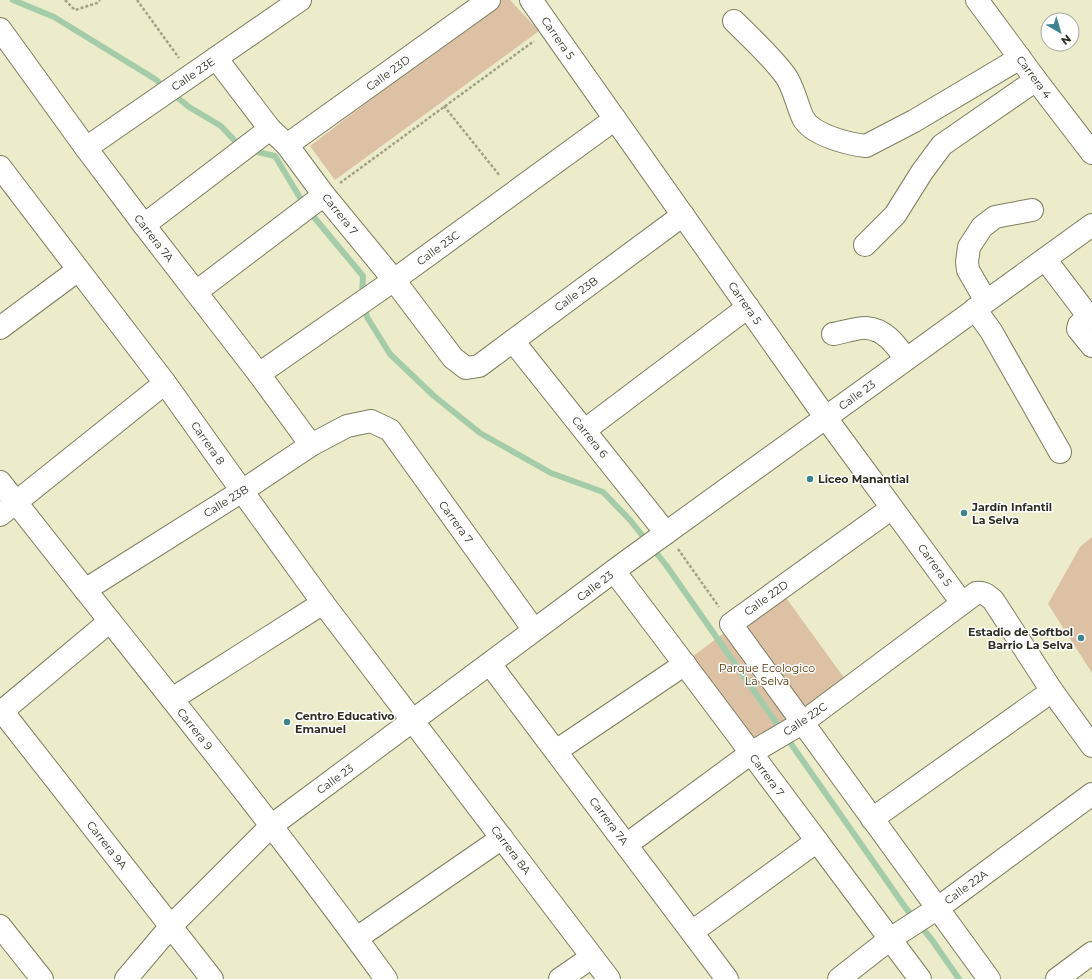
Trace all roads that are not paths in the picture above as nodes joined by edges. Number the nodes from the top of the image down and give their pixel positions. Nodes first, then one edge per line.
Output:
1 (300, 0) edge
2 (490, 0) edge
3 (531, 0) edge
4 (977, 0) edge
5 (273, 8) edge
6 (734, 21) dead end
7 (0, 29) edge
8 (216, 58) junction
9 (1020, 58) junction
10 (1036, 80) junction
11 (615, 119) junction
12 (270, 129) junction
13 (287, 145) junction
14 (86, 148) junction
15 (1092, 153) edge
16 (0, 167) edge
17 (324, 195) junction
18 (1032, 210) dead end
19 (683, 215) junction
20 (144, 225) junction
21 (1092, 225) edge
22 (865, 245) dead end
23 (1046, 259) junction
24 (78, 270) junction
25 (394, 280) junction
26 (196, 292) junction
27 (981, 305) junction
28 (748, 307) junction
29 (1090, 315) edge
30 (0, 328) edge
31 (833, 334) dead end
32 (512, 341) junction
33 (1092, 346) edge
34 (906, 360) junction
35 (466, 368) joint
36 (259, 374) junction
37 (165, 383) junction
38 (826, 418) junction
39 (371, 421) joint
40 (585, 430) junction
41 (311, 445) junction
42 (1060, 452) dead end
43 (0, 482) edge
44 (242, 491) junction
45 (8, 508) edge
46 (892, 508) junction
47 (663, 535) junction
48 (622, 565) junction
49 (85, 590) junction
50 (323, 603) junction
51 (962, 603) junction
52 (110, 621) junction
53 (534, 630) junction
54 (490, 664) junction
55 (685, 664) junction
56 (1052, 691) junction
57 (172, 699) junction
58 (1, 712) edge
59 (414, 721) junction
60 (802, 723) junction
61 (1092, 746) edge
62 (556, 751) junction
63 (751, 753) junction
64 (1092, 794) edge
65 (872, 819) junction
66 (271, 826) junction
67 (502, 838) junction
68 (816, 841) junction
69 (626, 845) junction
70 (934, 910) junction
71 (0, 926) edge
72 (171, 926) junction
73 (692, 932) junction
74 (897, 935) junction
75 (357, 938) junction
76 (1092, 953) edge
77 (592, 957) junction
78 (42, 979) edge
79 (126, 979) edge
80 (212, 979) edge
81 (386, 979) edge
82 (560, 979) edge
83 (610, 979) edge
84 (728, 979) edge
85 (839, 979) edge
86 (920, 979) edge
87 (989, 979) edge
88 (1057, 979) edge

1 - 5 street, Calle 23E
2 - 13 street, Calle 23D
3 - 11 street, Carrera 5
4 - 9 street, Carrera 4
5 - 8 street, Calle 23E
6 - 9 street
7 - 14 street, Carrera 7A
8 - 12 street, Carrera 7
8 - 14 street, Calle 23E
9 - 10 street, Carrera 4
10 - 15 street, Carrera 4
10 - 22 street
11 - 19 street, Carrera 5
11 - 25 street, Calle 23C
12 - 13 street, Carrera 7
12 - 20 street
13 - 17 street, Carrera 7
14 - 20 street, Carrera 7A
16 - 24 street, Carrera 8
17 - 25 street, Carrera 7
17 - 26 street
18 - 27 street
19 - 28 street, Carrera 5
19 - 32 street, Calle 23B
20 - 26 street, Carrera 7A
21 - 23 street, Calle 23
23 - 27 street, Calle 23
23 - 29 street
24 - 30 street
24 - 37 street, Carrera 8
25 - 35 street, Carrera 7
25 - 36 street, Calle 23C
26 - 36 street, Carrera 7A
27 - 34 street, Calle 23
27 - 42 street
28 - 38 street, Carrera 5
28 - 40 street
29 - 33 street
31 - 34 street
32 - 35 street, Calle 23B
32 - 40 street, Carrera 6
34 - 38 street, Calle 23
36 - 41 street, Carrera 7A
37 - 44 street, Carrera 8
37 - 45 street
38 - 46 street, Carrera 5
38 - 47 street, Calle 23
39 - 41 street, Calle 23B
39 - 53 street, Carrera 7
40 - 47 street, Carrera 6
41 - 44 street, Calle 23B
43 - 45 street, Carrera 9
44 - 49 street, Calle 23B
44 - 50 street, Carrera 8
45 - 49 street, Carrera 9
46 - 51 street, Carrera 5
46 - 60 street, Calle 22D
47 - 48 street, Calle 23
48 - 53 street, Calle 23
48 - 55 street, Carrera 7
49 - 52 street, Carrera 9
50 - 57 street
50 - 59 street, Carrera 8
51 - 56 street, Calle 22C
51 - 60 street, Calle 22C
52 - 57 street, Carrera 9
52 - 58 street
53 - 54 street, Calle 23
54 - 59 street, Calle 23
54 - 62 street, Carrera 7A
55 - 62 street
55 - 63 street, Carrera 7
56 - 61 street
56 - 65 street
57 - 66 street, Carrera 9
58 - 72 street, Carrera 9A
59 - 66 street, Calle 23
59 - 67 street, Carrera 8A
60 - 63 street, Calle 22C
60 - 65 street
62 - 69 street, Carrera 7A
63 - 68 street, Carrera 7
63 - 69 street, Calle 22C
64 - 70 street, Calle 22A
65 - 70 street
66 - 72 street, Calle 23
66 - 75 street, Carrera 9
67 - 75 street
67 - 77 street, Carrera 8A
68 - 73 street
68 - 74 street, Carrera 7
69 - 73 street, Carrera 7A
70 - 74 street, Calle 22A
70 - 87 street
71 - 78 street
72 - 79 street, Calle 23
72 - 80 street, Carrera 9A
73 - 84 street, Carrera 7A
74 - 85 street, Calle 22A
74 - 86 street, Carrera 7
75 - 81 street, Carrera 9
76 - 88 street
77 - 82 street
77 - 83 street, Carrera 8A

